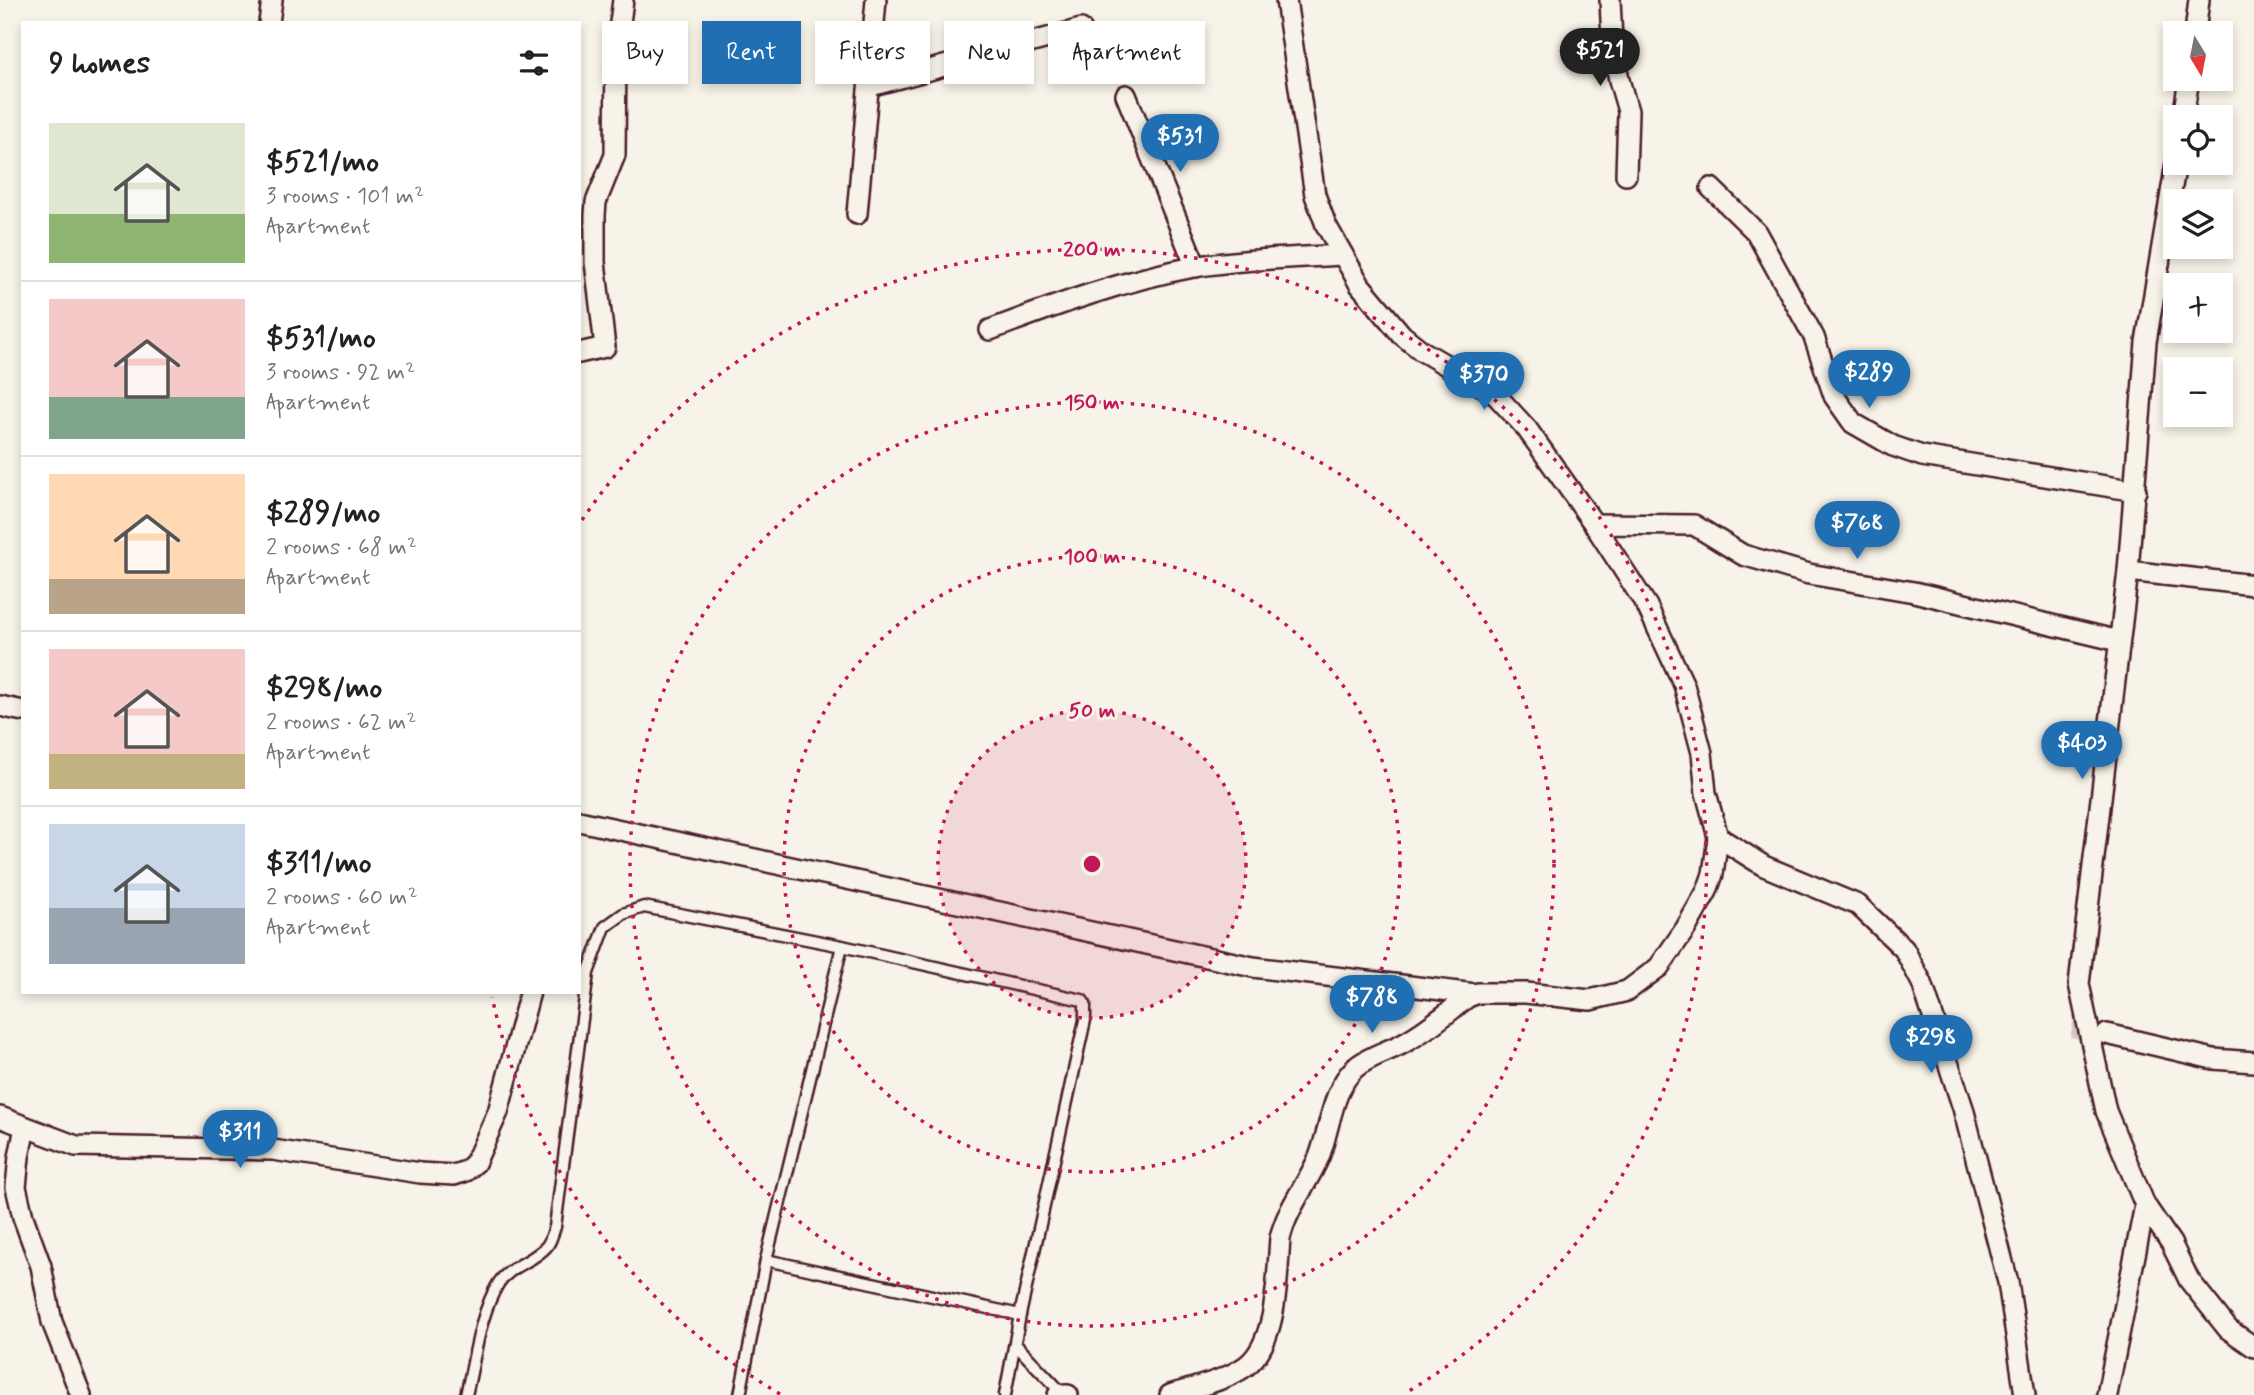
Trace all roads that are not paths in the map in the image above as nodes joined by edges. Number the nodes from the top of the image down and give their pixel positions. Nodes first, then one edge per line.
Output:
1 (272, 0) edge
2 (623, 0) edge
3 (876, 0) edge
4 (1286, 0) edge
5 (1610, 0) edge
6 (2199, 0) edge
7 (269, 21) edge
8 (2196, 21) edge
9 (1048, 38) edge
10 (870, 86) junction
11 (1126, 95) dead end
12 (1626, 175) dead end
13 (2174, 175) edge
14 (1712, 188) dead end
15 (857, 214) dead end
16 (1343, 255) junction
17 (1196, 267) junction
18 (990, 330) dead end
19 (581, 353) edge
20 (2136, 491) junction
21 (1594, 524) junction
22 (2128, 571) junction
23 (2254, 584) edge
24 (2119, 641) junction
25 (0, 706) edge
26 (21, 710) edge
27 (581, 821) edge
28 (1718, 837) junction
29 (842, 946) junction
30 (529, 994) edge
31 (1475, 994) junction
32 (2107, 1034) tunnel mouth
33 (2254, 1062) edge
34 (0, 1117) edge
35 (25, 1127) junction
36 (2145, 1205) junction
37 (766, 1260) junction
38 (1020, 1315) junction
39 (1015, 1344) junction
40 (2254, 1347) edge
41 (1063, 1394) edge
42 (81, 1395) edge
43 (466, 1395) edge
44 (740, 1395) edge
45 (1005, 1395) edge
46 (1170, 1395) edge
47 (2025, 1395) edge
48 (2107, 1395) edge

1 - 7 street
2 - 19 street
3 - 10 street
4 - 16 street
5 - 12 street
6 - 8 street
9 - 10 street
10 - 15 street
11 - 17 street
13 - 20 street
14 - 20 street
16 - 17 street
16 - 21 street
17 - 18 street
20 - 22 street
21 - 24 street
21 - 28 street
22 - 23 street
22 - 24 street
24 - 36 street
25 - 26 street
27 - 31 street
28 - 31 street
28 - 47 street
29 - 37 lane
29 - 38 lane
29 - 43 lane
30 - 35 street
31 - 46 street
32 - 33 street
34 - 35 street
35 - 42 street
36 - 40 street
36 - 48 street
37 - 38 lane
37 - 44 lane
38 - 39 lane
39 - 41 lane
39 - 45 lane

